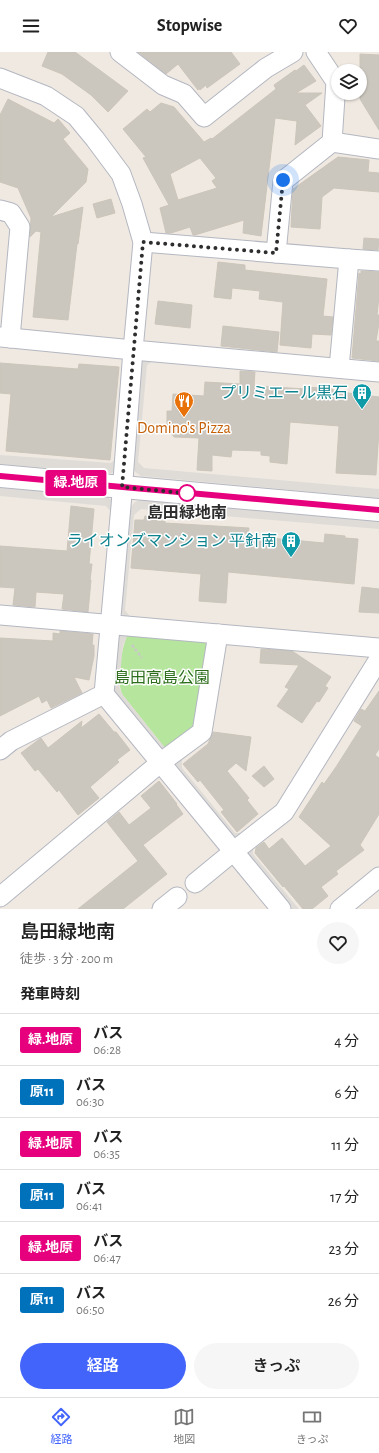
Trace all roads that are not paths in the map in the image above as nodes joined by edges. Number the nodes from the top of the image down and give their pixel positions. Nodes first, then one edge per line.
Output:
1 (120, 52) edge
2 (293, 52) edge
3 (316, 52) edge
4 (0, 78) edge
5 (332, 142) junction
6 (379, 149) edge
7 (0, 210) edge
8 (143, 242) junction
9 (276, 253) junction
10 (349, 259) junction
11 (379, 261) edge
12 (5, 338) edge
13 (133, 350) junction
14 (339, 368) junction
15 (379, 372) edge
16 (0, 476) edge
17 (122, 487) junction
18 (379, 510) edge
19 (0, 615) edge
20 (111, 624) junction
21 (218, 634) junction
22 (379, 648) edge
23 (379, 659) edge
24 (104, 694) junction
25 (0, 750) edge
26 (160, 763) junction
27 (234, 851) junction
28 (379, 876) edge
29 (195, 883) dead end
30 (0, 897) edge
31 (177, 897) dead end
32 (162, 909) edge
33 (281, 909) edge
34 (340, 909) edge

1 - 2 street
3 - 5 street
4 - 8 street
5 - 6 street
5 - 9 street
7 - 12 street
8 - 9 street
8 - 13 street
9 - 10 street
10 - 11 street
10 - 14 street
12 - 13 street
13 - 14 street
13 - 17 street
14 - 15 street
16 - 17 street
17 - 18 street
17 - 20 street
19 - 20 street
20 - 21 street
20 - 24 street
21 - 22 street
21 - 26 street
23 - 27 street
24 - 25 street
24 - 26 street
26 - 27 street
26 - 30 street
27 - 29 street
27 - 33 street
28 - 34 street
31 - 32 street

